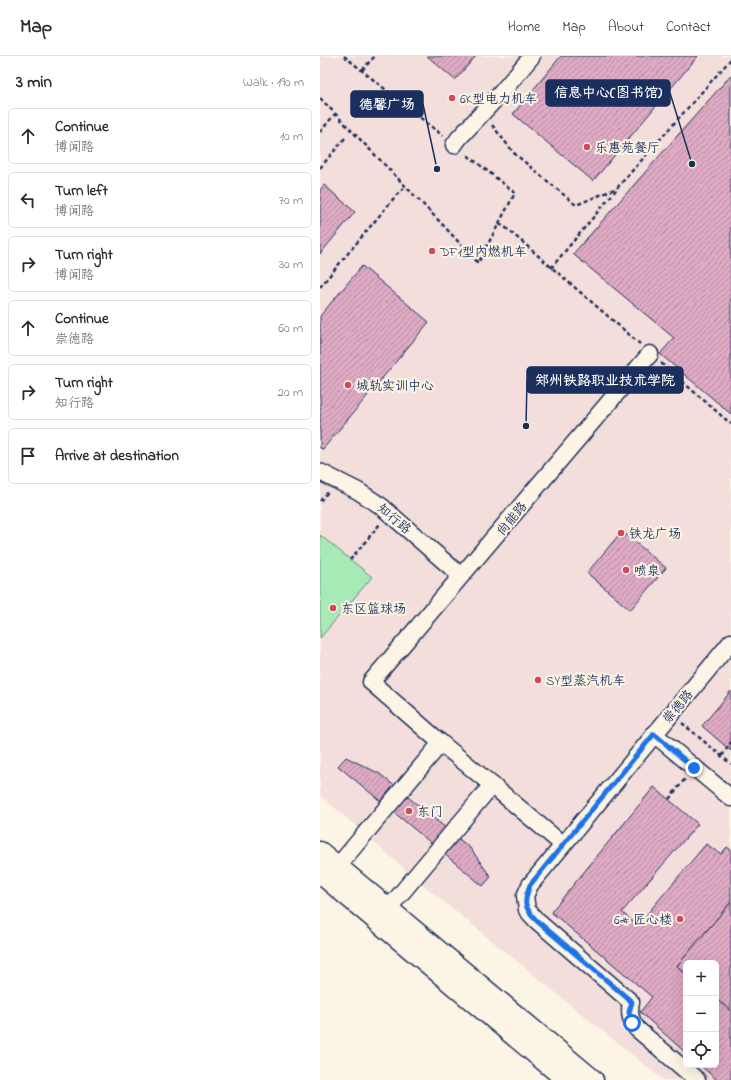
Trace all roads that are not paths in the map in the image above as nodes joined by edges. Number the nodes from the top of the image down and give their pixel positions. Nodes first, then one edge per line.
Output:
1 (532, 56) edge
2 (454, 145) road end
3 (650, 354) road end
4 (320, 472) edge
5 (461, 576) junction
6 (731, 642) edge
7 (654, 734) junction
8 (441, 742) junction
9 (492, 785) junction
10 (731, 798) edge
11 (562, 844) junction
12 (320, 852) edge
13 (329, 870) edge
14 (388, 909) junction
15 (567, 1080) edge
16 (593, 1080) edge
17 (697, 1080) edge

1 - 2 street
3 - 5 street, 尚能路
4 - 5 street, 知行路
5 - 8 street, 尚能路
6 - 7 street, 崇德路
7 - 10 street
7 - 11 street, 崇德路
8 - 9 street
8 - 13 street
9 - 11 street
9 - 14 street
11 - 17 street, 崇德路
12 - 13 street
13 - 14 street
13 - 15 street
14 - 16 street

